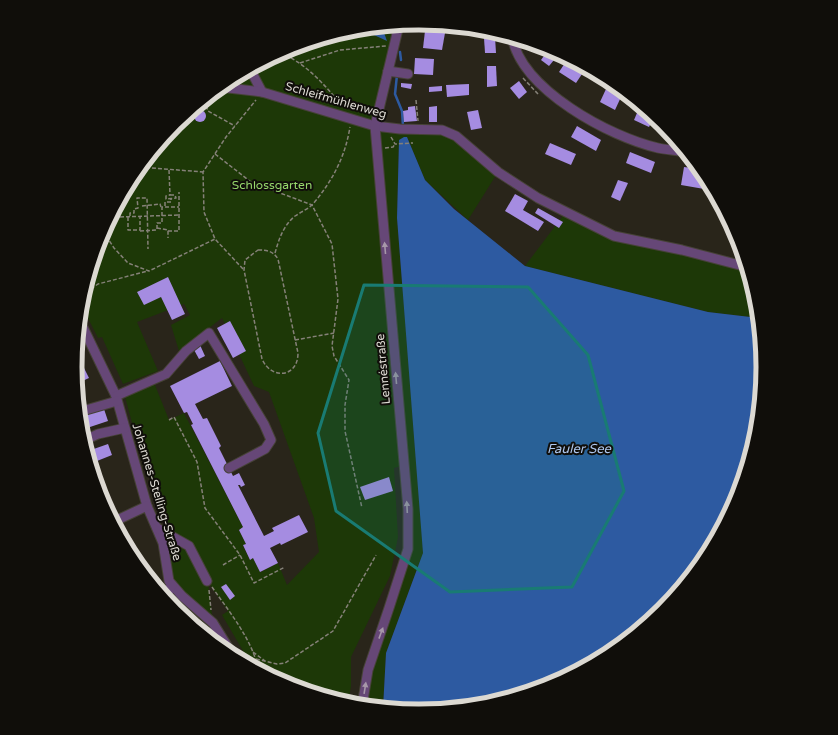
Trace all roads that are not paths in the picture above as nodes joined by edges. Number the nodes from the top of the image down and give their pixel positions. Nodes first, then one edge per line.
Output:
1 (399, 31) edge
2 (515, 45) edge
3 (252, 74) edge
4 (230, 88) edge
5 (262, 92) junction
6 (375, 126) junction
7 (678, 151) edge
8 (741, 265) edge
9 (83, 335) edge
10 (116, 399) junction
11 (84, 410) edge
12 (125, 428) junction
13 (89, 438) edge
14 (229, 468) dead end
15 (147, 506) junction
16 (118, 520) edge
17 (158, 528) junction
18 (207, 581) road end
19 (172, 585) junction
20 (168, 593) edge
21 (226, 644) edge
22 (363, 700) edge

1 - 6 street, Lennéstraße
2 - 7 street
3 - 5 street
4 - 5 street, Schleifmühlenweg
5 - 6 street, Schleifmühlenweg
6 - 8 street, Schleifmühlenweg
22 -> 6 street, Lennéstraße
9 - 10 street, Johannes-Stelling-Straße
10 - 11 street
10 - 12 street, Johannes-Stelling-Straße
10 - 14 street
12 - 13 street
12 - 15 street, Johannes-Stelling-Straße
15 - 16 street
15 - 17 street, Johannes-Stelling-Straße
17 - 18 street
17 - 19 street, Johannes-Stelling-Straße
19 - 20 street
19 - 21 street

